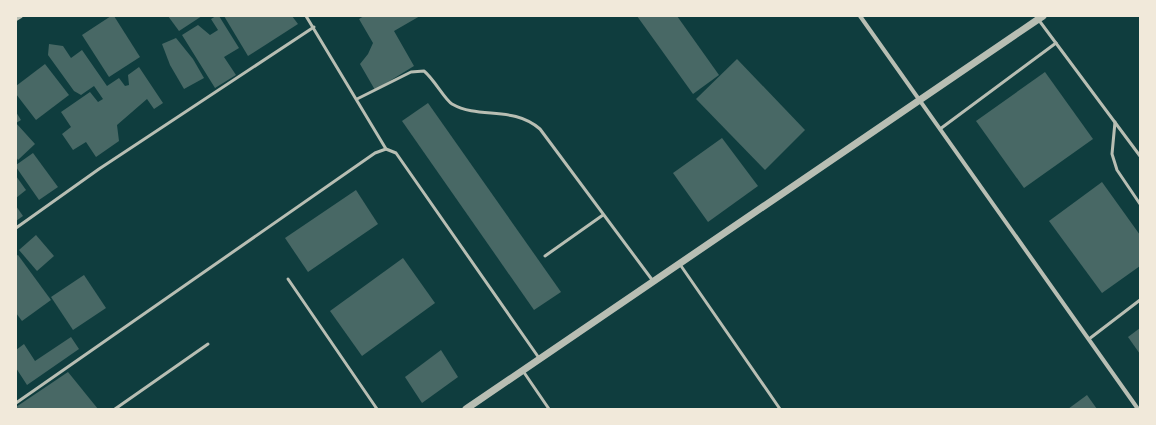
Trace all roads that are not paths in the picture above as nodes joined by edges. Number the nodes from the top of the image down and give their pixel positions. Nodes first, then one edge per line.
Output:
1 (21, 16) edge
2 (306, 16) edge
3 (860, 16) edge
4 (1041, 18) edge
5 (16, 19) edge
6 (314, 27) junction
7 (1056, 43) junction
8 (357, 99) junction
9 (920, 100) junction
10 (1115, 122) junction
11 (940, 128) junction
12 (386, 149) junction
13 (1140, 156) edge
14 (1140, 204) edge
15 (603, 215) junction
16 (16, 228) edge
17 (545, 256) dead end
18 (680, 263) junction
19 (288, 279) dead end
20 (653, 281) junction
21 (1140, 300) edge
22 (1089, 339) junction
23 (208, 344) dead end
24 (539, 359) junction
25 (522, 370) junction
26 (16, 403) edge
27 (115, 409) edge
28 (377, 409) edge
29 (466, 409) edge
30 (549, 409) edge
31 (780, 409) edge
32 (1138, 409) edge

1 - 5 street
2 - 6 lane
3 - 9 street
4 - 7 lane
4 - 9 street
6 - 8 lane
6 - 16 lane
7 - 10 lane
7 - 11 lane
8 - 12 lane
8 - 15 lane
9 - 11 street
9 - 18 street
10 - 13 lane
10 - 14 lane
11 - 22 street
12 - 24 lane
12 - 26 lane
15 - 17 lane
15 - 20 lane
18 - 20 street
18 - 31 lane
19 - 28 lane
20 - 24 street
21 - 22 lane
22 - 32 street
23 - 27 lane
24 - 25 street
25 - 29 street
25 - 30 lane

